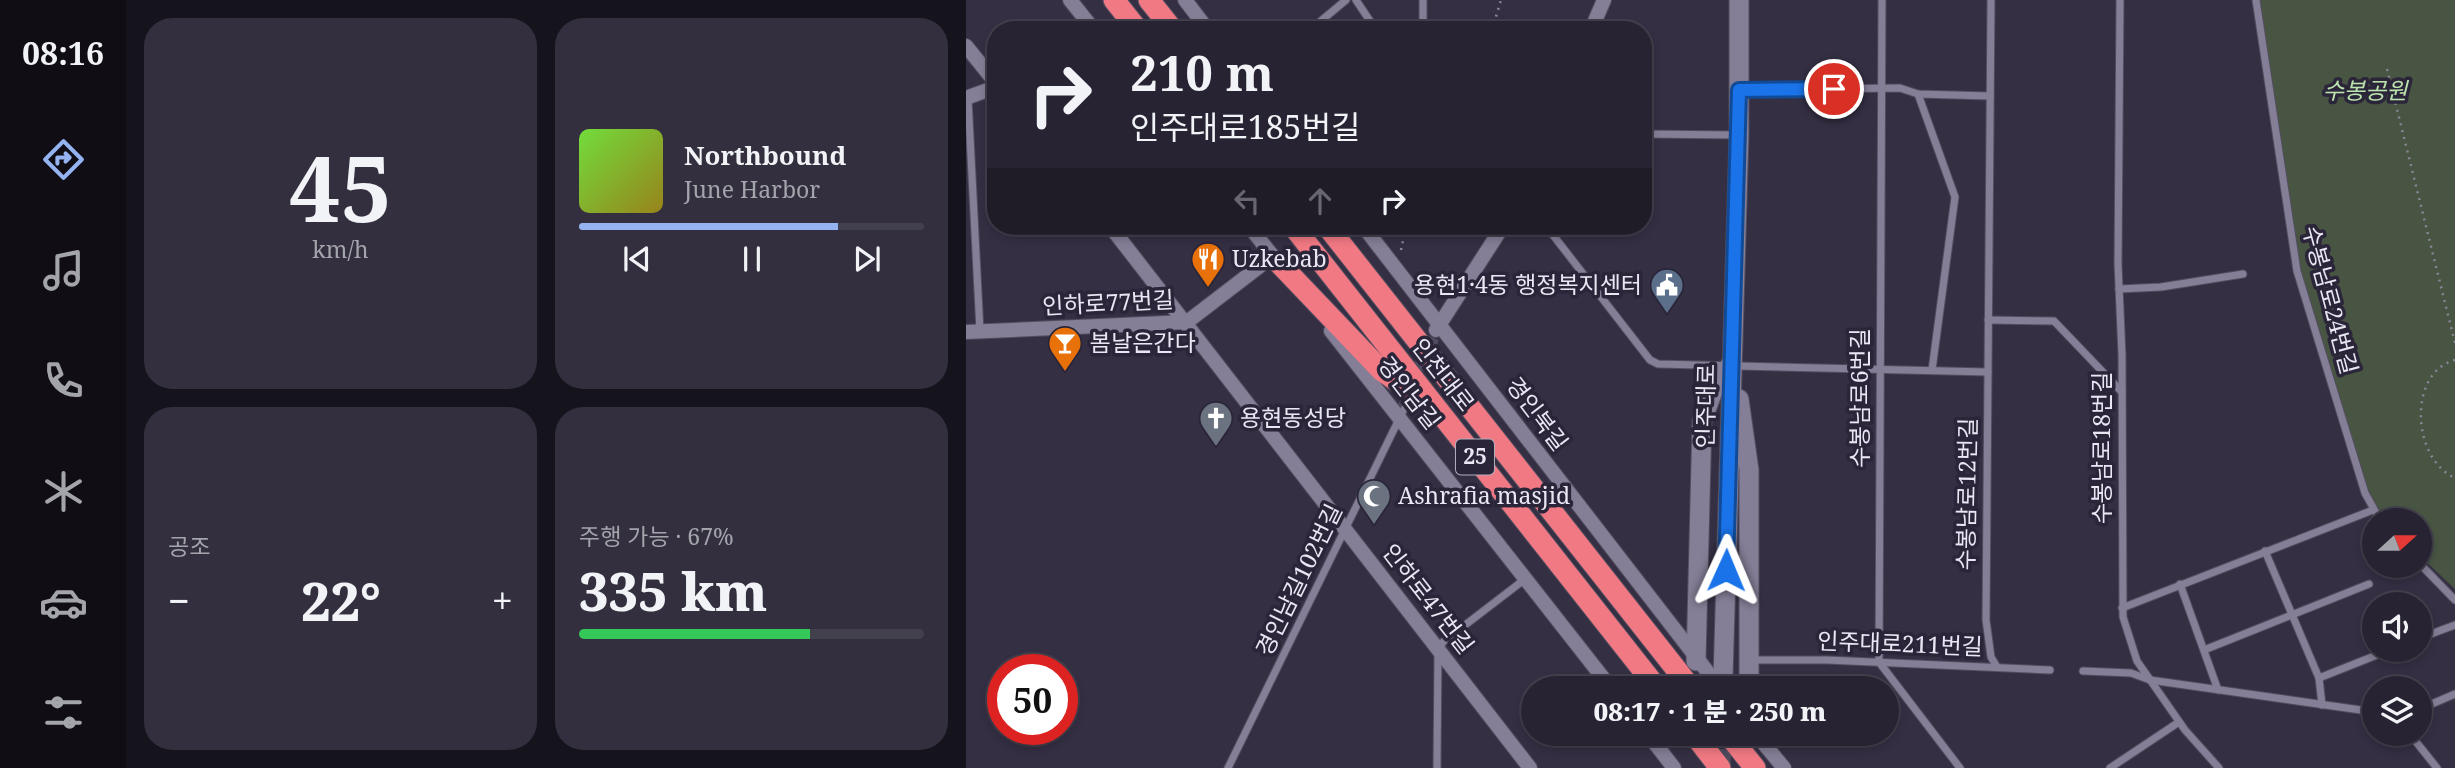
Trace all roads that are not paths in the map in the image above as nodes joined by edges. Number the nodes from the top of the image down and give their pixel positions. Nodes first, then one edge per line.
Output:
1 (1070, 0) edge
2 (1114, 0) edge
3 (1149, 0) edge
4 (1185, 0) edge
5 (1346, 0) edge
6 (1356, 0) edge
7 (1423, 0) edge
8 (1604, 0) edge
9 (1739, 0) edge
10 (1882, 0) edge
11 (1991, 0) edge
12 (2120, 0) edge
13 (2256, 0) edge
14 (1087, 21) edge
15 (1131, 21) edge
16 (1166, 21) edge
17 (1201, 21) edge
18 (1321, 21) edge
19 (1370, 21) edge
20 (1423, 21) edge
21 (1595, 21) edge
22 (966, 46) edge
23 (987, 73) edge
24 (1881, 88) junction
25 (987, 89) edge
26 (1739, 90) junction
27 (1918, 94) junction
28 (1990, 96) junction
29 (967, 98) edge
30 (1652, 134) edge
31 (1739, 135) junction
32 (1117, 235) edge
33 (1256, 235) edge
34 (1300, 235) edge
35 (1334, 235) edge
36 (1370, 235) edge
37 (1497, 235) edge
38 (1553, 235) edge
39 (1275, 259) junction
40 (2243, 274) dead end
41 (2119, 289) junction
42 (1988, 320) junction
43 (1187, 322) junction
44 (1437, 327) junction
45 (973, 332) edge
46 (1731, 364) junction
47 (1880, 369) junction
48 (1932, 370) junction
49 (1988, 372) junction
50 (2122, 392) junction
51 (1438, 410) junction
52 (1402, 413) junction
53 (2372, 508) edge
54 (2362, 514) edge
55 (1345, 530) junction
56 (2265, 551) junction
57 (2432, 577) edge
58 (1525, 579) junction
59 (2180, 584) junction
60 (2370, 584) dead end
61 (2455, 600) edge
62 (2122, 608) junction
63 (2292, 615) junction
64 (2455, 625) edge
65 (2432, 634) edge
66 (1438, 650) junction
67 (2204, 650) junction
68 (1749, 660) junction
69 (1696, 661) junction
70 (2362, 661) edge
71 (1879, 662) junction
72 (1997, 667) junction
73 (2050, 670) dead end
74 (2083, 671) dead end
75 (1602, 676) edge
76 (1648, 676) edge
77 (1682, 676) edge
78 (1713, 676) edge
79 (1721, 676) edge
80 (1749, 676) edge
81 (2319, 678) junction
82 (2150, 680) junction
83 (2218, 690) junction
84 (2455, 694) edge
85 (2432, 704) edge
86 (2322, 705) junction
87 (2362, 710) edge
88 (2179, 722) junction
89 (1657, 746) edge
90 (1703, 746) edge
91 (1737, 746) edge
92 (1766, 746) edge
93 (2419, 746) edge
94 (1228, 768) edge
95 (1437, 768) edge
96 (1530, 768) edge
97 (1674, 768) edge
98 (1720, 768) edge
99 (1755, 768) edge
100 (1784, 768) edge
101 (1960, 768) edge
102 (2109, 768) edge
103 (2219, 768) edge
104 (2437, 768) edge

1 - 14 street
2 - 15 highway
3 - 16 highway
4 - 17 street
5 - 18 lane
6 - 19 lane
7 - 20 lane
8 - 21 street
9 - 26 main road, 인주대로
10 - 24 lane, 수봉남로6번길
11 - 28 lane, 수봉남로12번길
12 - 41 lane, 수봉남로18번길
13 - 53 lane, 수봉남로24번길
22 - 23 street
24 - 26 lane
24 - 27 lane
24 - 47 lane, 수봉남로6번길
25 - 29 street
26 - 31 main road, 인주대로
27 - 28 lane
27 - 48 lane
28 - 42 lane, 수봉남로12번길
29 - 45 lane
30 - 31 lane
31 - 46 main road, 인주대로
32 - 43 street, 인하로47번길
33 - 39 street, 경인남길
34 - 51 highway, 인천대로 / 25
35 - 77 highway, 인천대로 / 25
36 - 44 street, 경인북길
37 - 44 street
38 - 46 lane
39 - 43 street, 인하로77번길
39 - 51 highway
39 - 52 street, 경인남길
40 - 41 lane
41 - 50 lane, 수봉남로18번길
42 - 49 lane, 수봉남로12번길
42 - 50 lane
43 - 45 street, 인하로77번길
43 - 55 street, 인하로47번길
44 - 69 street, 경인북길
46 - 47 lane
46 - 68 main road
46 - 69 main road
46 - 79 main road, 인주대로
47 - 48 lane
47 - 71 lane, 수봉남로6번길
48 - 49 lane
49 - 72 lane, 수봉남로12번길
50 - 62 lane, 수봉남로18번길
51 - 76 highway, 인천대로 / 25
52 - 55 lane, 경인남길102번길
52 - 58 street, 경인남길
54 - 56 lane
55 - 66 street, 인하로47번길
55 - 94 lane, 경인남길102번길
56 - 59 lane
56 - 63 lane
57 - 61 lane
58 - 66 lane
58 - 75 street, 경인남길
59 - 62 lane
59 - 67 lane
60 - 63 lane
62 - 82 lane, 수봉남로18번길
63 - 67 lane
63 - 81 lane
64 - 65 lane
66 - 95 lane
66 - 96 street, 인하로47번길
67 - 83 lane
68 - 71 lane, 인주대로211번길
68 - 80 main road
69 - 78 street, 경인북길
70 - 81 lane
71 - 72 lane, 인주대로211번길
71 - 101 lane
72 - 73 lane, 인주대로211번길
74 - 82 lane
81 - 86 lane
82 - 83 lane
82 - 88 lane, 수봉남로18번길
83 - 86 lane
84 - 85 lane
86 - 87 lane
88 - 102 lane
88 - 103 lane, 수봉남로18번길
89 - 97 street
90 - 98 highway
91 - 99 highway
92 - 100 street
93 - 104 lane

